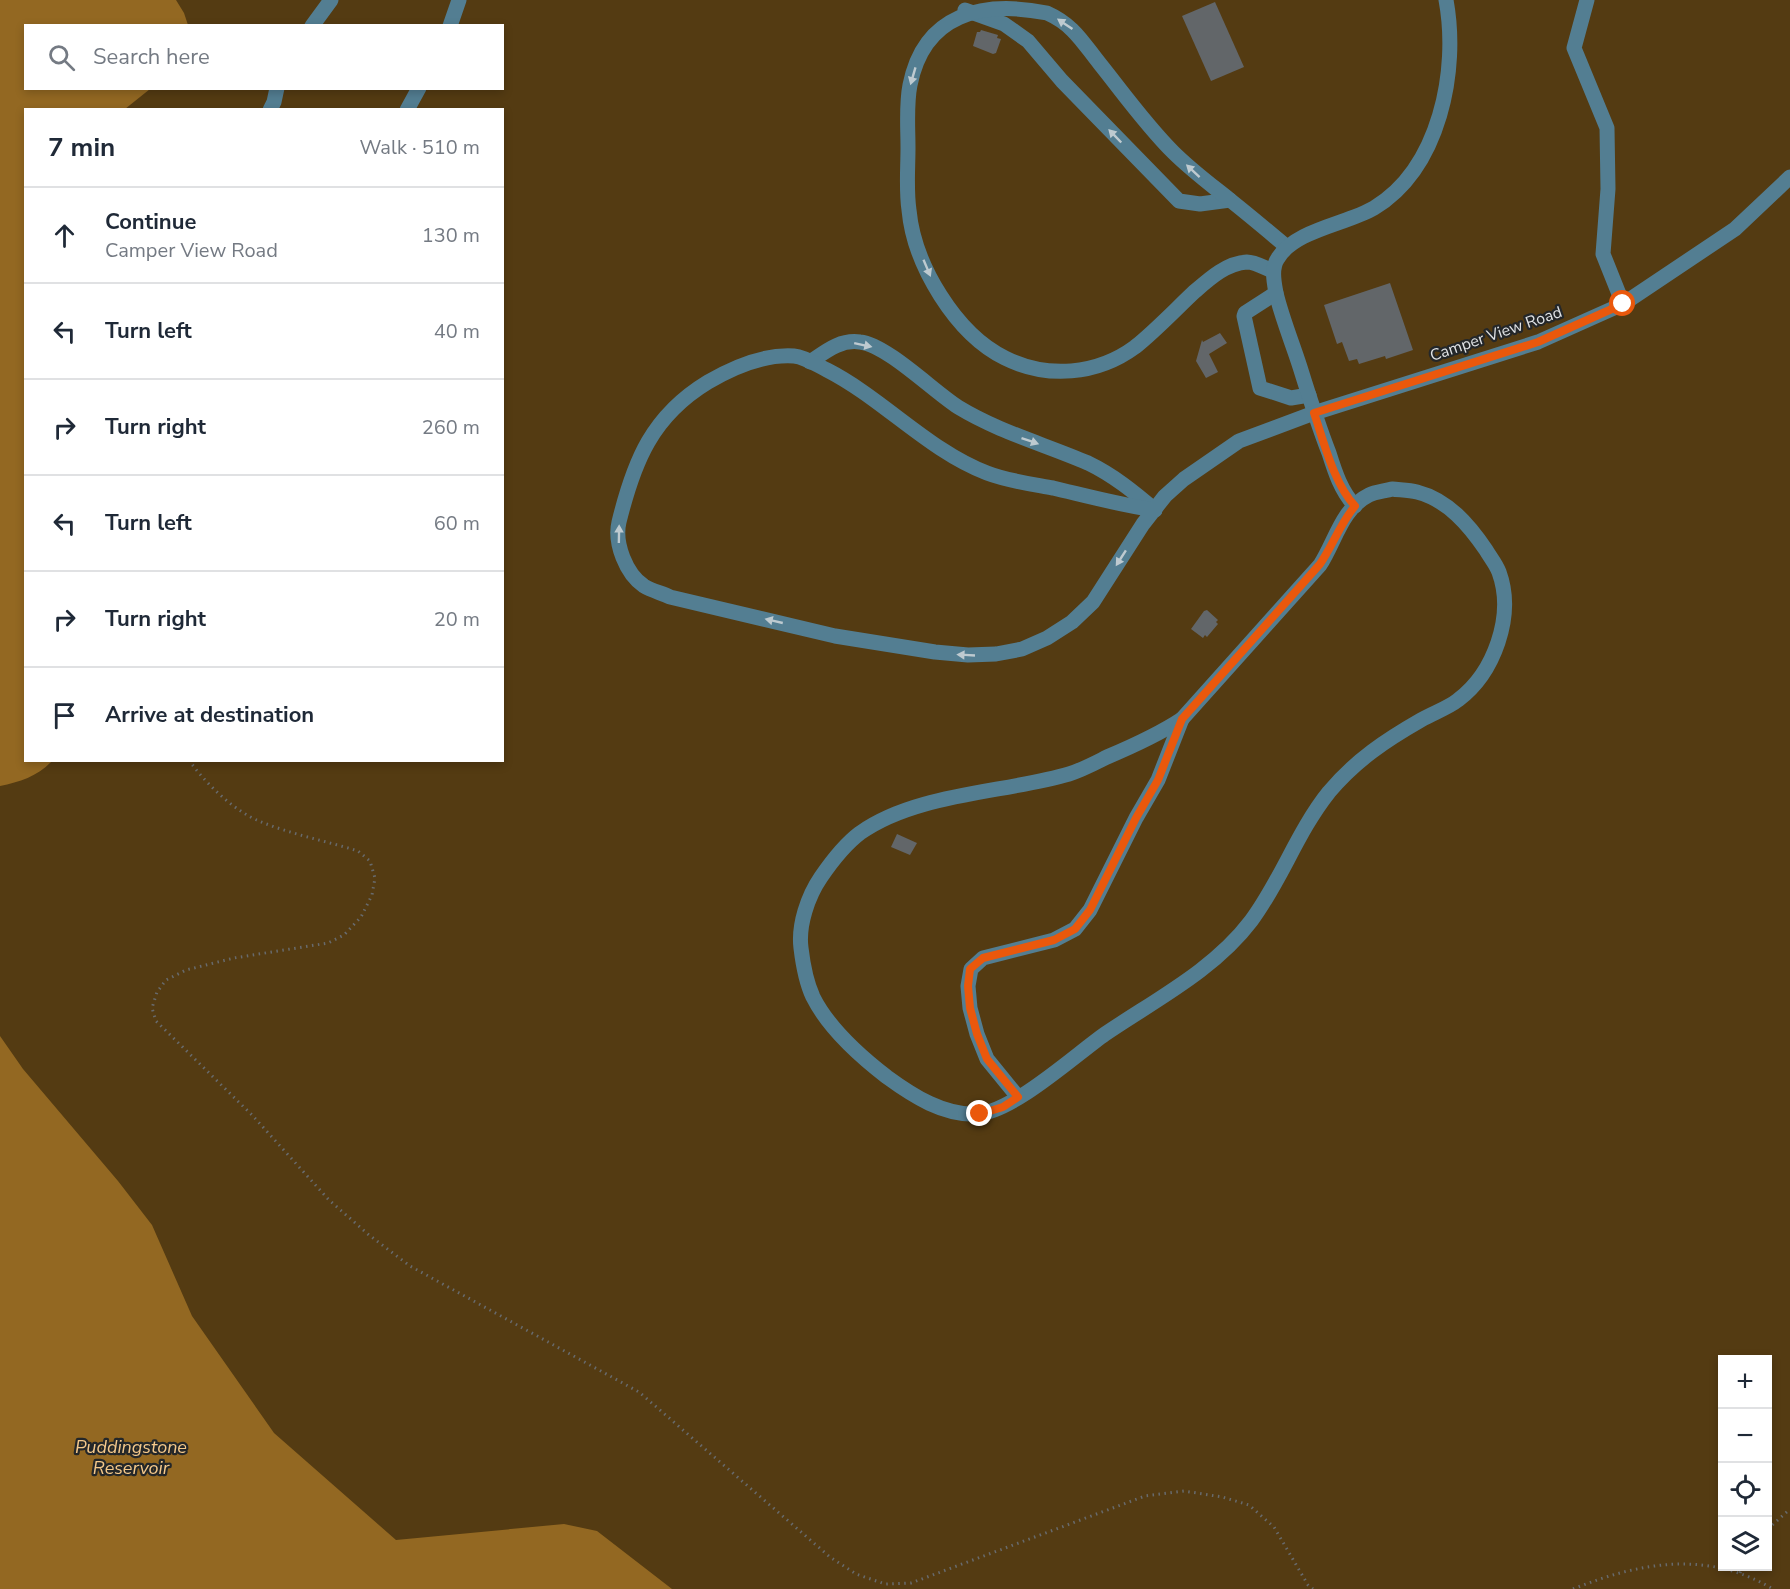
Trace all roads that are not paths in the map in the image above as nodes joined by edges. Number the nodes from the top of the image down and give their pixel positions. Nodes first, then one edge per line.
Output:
1 (331, 0) edge
2 (459, 0) edge
3 (1446, 0) edge
4 (1587, 0) edge
5 (965, 10) junction
6 (313, 24) edge
7 (451, 24) edge
8 (277, 90) edge
9 (418, 90) edge
10 (271, 108) edge
11 (407, 108) edge
12 (1790, 177) edge
13 (1230, 200) junction
14 (1287, 247) junction
15 (1273, 272) junction
16 (1276, 293) junction
17 (1623, 304) junction
18 (810, 362) junction
19 (1309, 395) junction
20 (1314, 413) junction
21 (1355, 506) junction
22 (1155, 510) junction
23 (1182, 719) junction
24 (1018, 1097) junction

1 - 6 lane
2 - 7 lane
3 - 14 lane
4 - 17 lane
13 -> 5 lane
13 -> 5 lane
5 -> 15 lane
8 - 10 lane
9 - 11 lane
12 - 17 lane, Camper View Road
13 - 14 lane
14 - 15 lane
15 - 16 lane
16 - 19 lane
16 - 19 lane
17 - 20 lane, Camper View Road
18 - 22 lane, Camper View Road
18 -> 22 lane
22 -> 18 lane, Camper View Road
19 - 20 lane
20 - 21 lane
20 - 22 lane, Camper View Road
21 - 23 lane
21 - 24 lane
23 - 24 lane
23 - 24 lane

